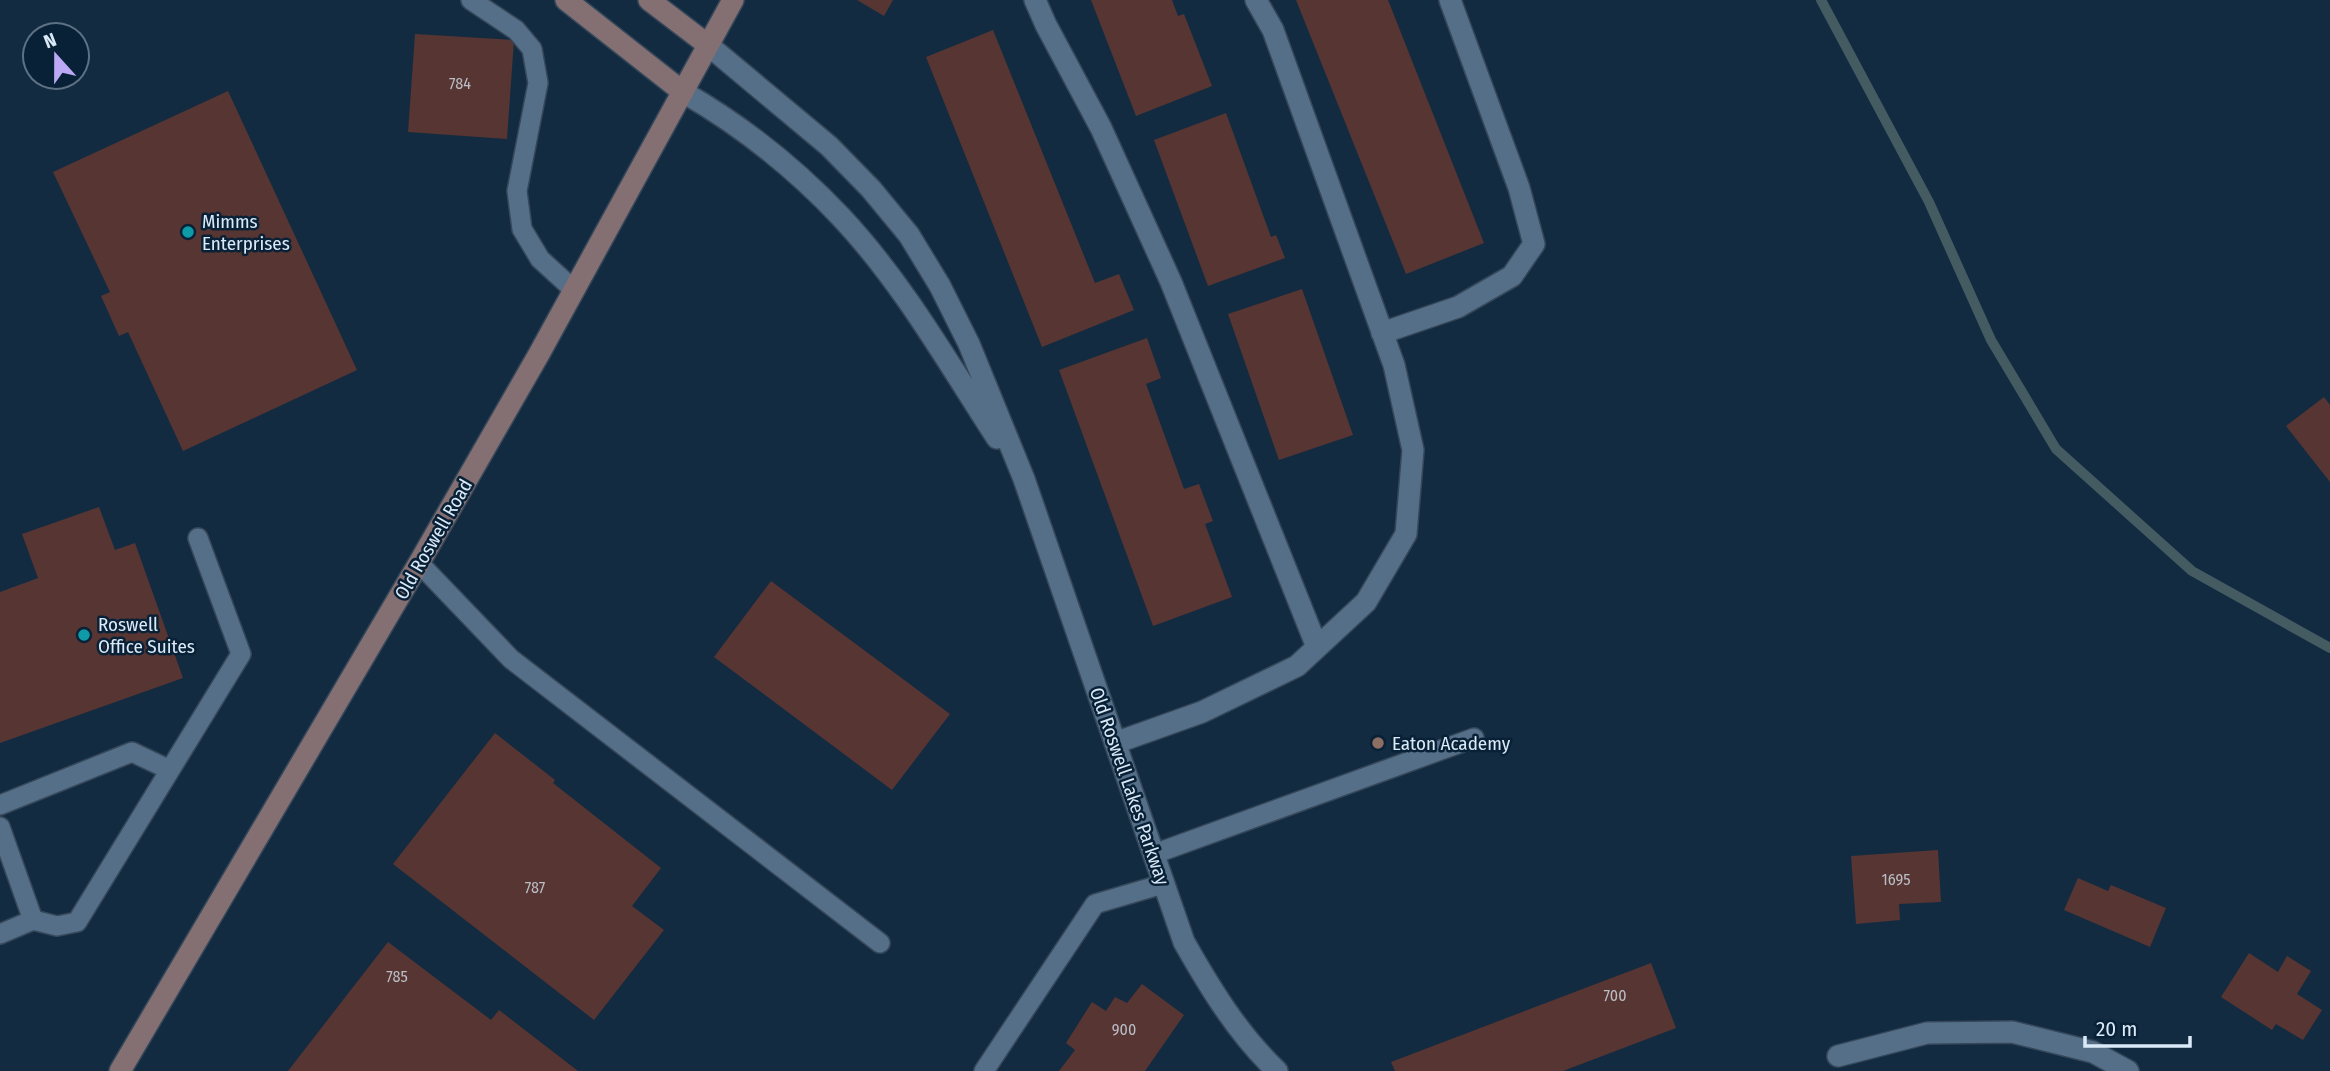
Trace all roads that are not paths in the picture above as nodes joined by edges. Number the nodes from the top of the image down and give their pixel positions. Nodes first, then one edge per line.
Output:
1 (471, 0) edge
2 (566, 0) edge
3 (649, 0) edge
4 (733, 0) edge
5 (1035, 0) edge
6 (1256, 0) edge
7 (1450, 0) edge
8 (708, 45) junction
9 (683, 92) junction
10 (574, 290) junction
11 (1382, 332) junction
12 (1024, 480) junction
13 (198, 538) dead end
14 (419, 563) junction
15 (1317, 647) junction
16 (1474, 738) dead end
17 (1115, 743) junction
18 (170, 770) junction
19 (0, 805) edge
20 (0, 827) edge
21 (1154, 854) junction
22 (1163, 884) junction
23 (33, 920) junction
24 (0, 934) edge
25 (880, 943) dead end
26 (1838, 1056) dead end
27 (120, 1071) edge
28 (984, 1071) edge
29 (1277, 1071) edge
30 (2128, 1071) edge

1 - 10 lane
2 - 9 street
3 - 8 street
4 - 8 street, Old Roswell Road
5 - 15 street
6 - 11 street
7 - 11 street
8 - 9 street, Old Roswell Road
8 - 12 street, Old Roswell Lakes Parkway
9 - 10 street, Old Roswell Road
9 - 12 street, Old Roswell Lakes Parkway
10 - 14 street, Old Roswell Road
11 - 15 street
12 - 17 street, Old Roswell Lakes Parkway
13 - 18 lane
14 - 25 lane
14 - 27 street, Old Roswell Road
15 - 17 street
16 - 21 lane
17 - 21 street, Old Roswell Lakes Parkway
18 - 19 lane
18 - 23 lane
20 - 23 lane
21 - 22 street, Old Roswell Lakes Parkway
22 - 28 lane
22 - 29 street, Old Roswell Lakes Parkway
23 - 24 lane
26 - 30 street

